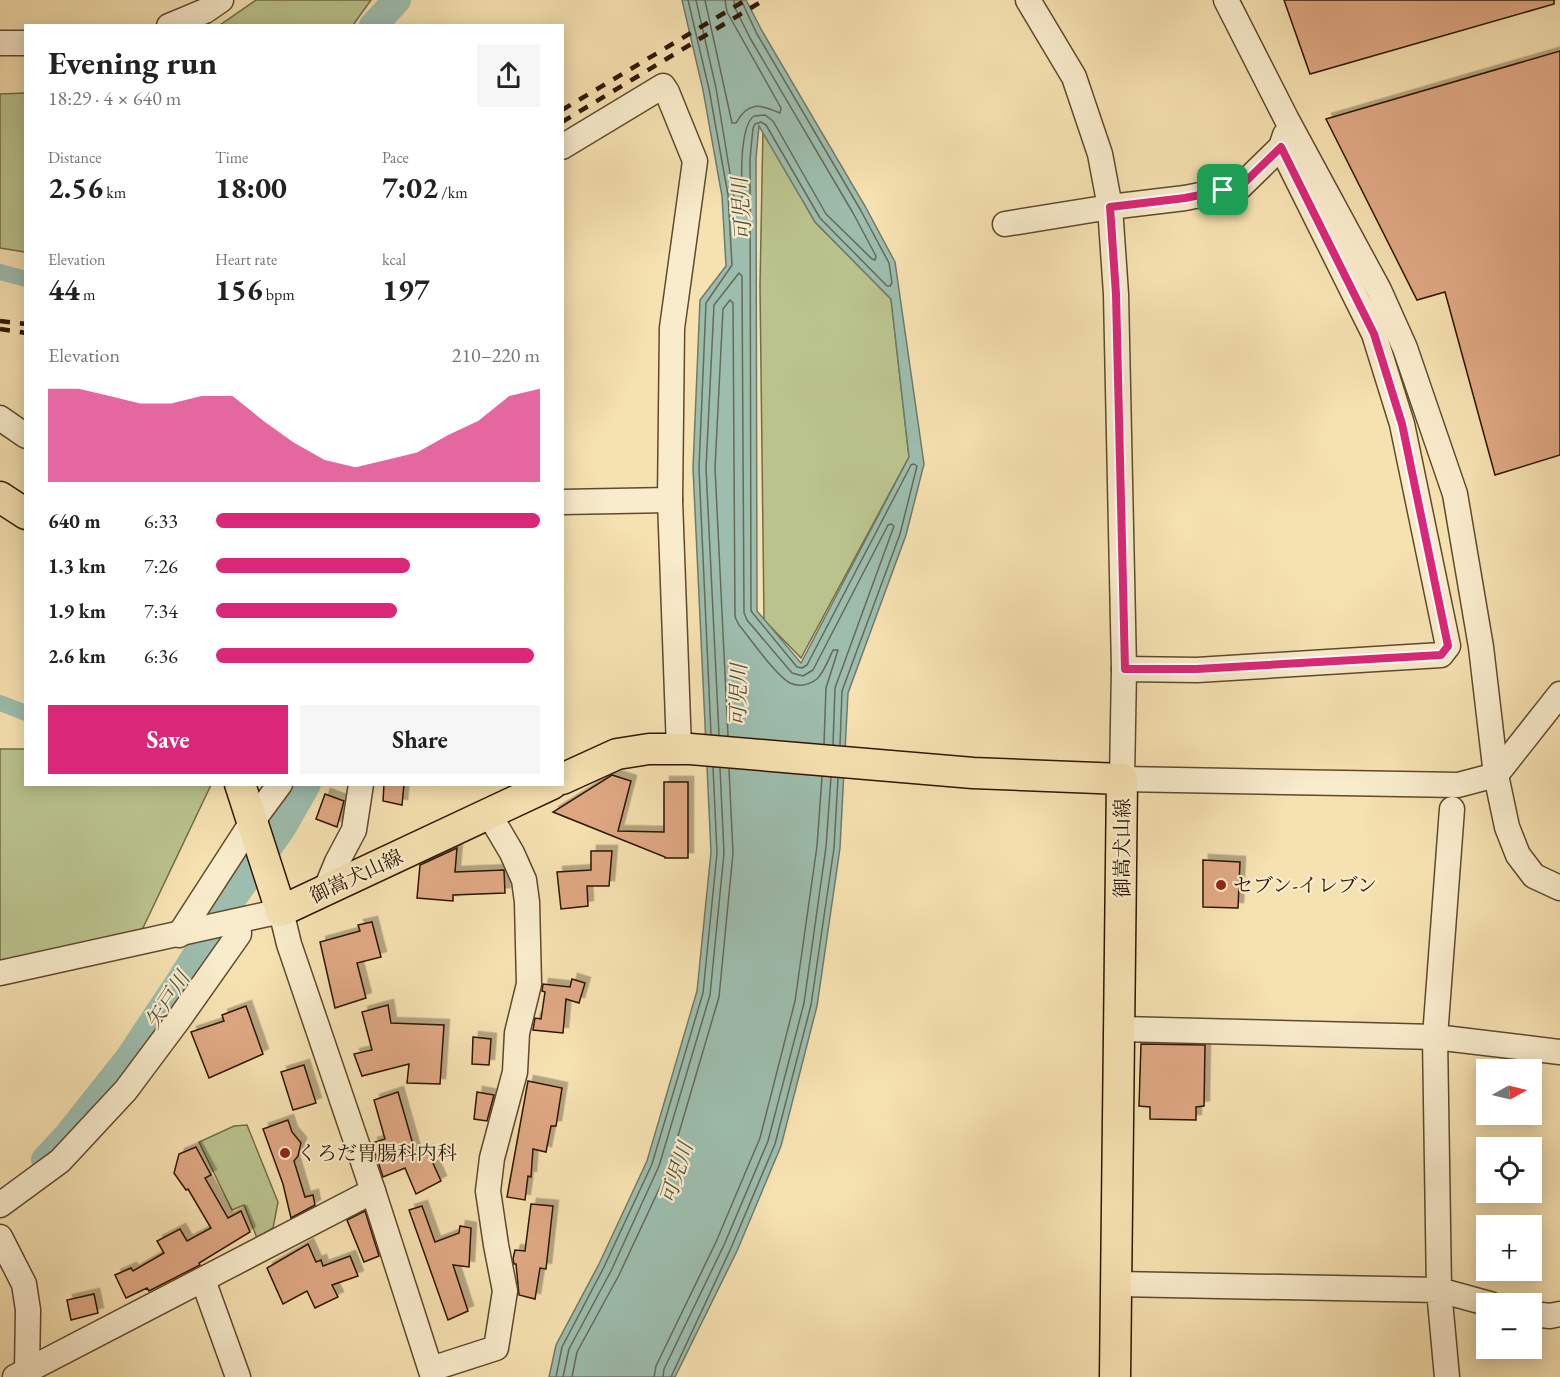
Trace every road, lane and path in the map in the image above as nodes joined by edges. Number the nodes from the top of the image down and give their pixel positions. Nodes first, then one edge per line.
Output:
1 (221, 0) edge
2 (1028, 0) edge
3 (1226, 0) edge
4 (174, 24) edge
5 (0, 43) edge
6 (24, 43) edge
7 (1287, 120) junction
8 (564, 146) edge
9 (1281, 147) junction
10 (1110, 207) junction
11 (1005, 224) dead end
12 (0, 418) edge
13 (24, 435) edge
14 (0, 497) edge
15 (670, 500) junction
16 (564, 502) edge
17 (24, 513) edge
18 (1125, 669) junction
19 (1560, 694) edge
20 (684, 749) junction
21 (1496, 775) junction
22 (564, 778) edge
23 (1122, 779) junction
24 (241, 786) edge
25 (279, 786) edge
26 (361, 786) edge
27 (548, 786) edge
28 (1452, 809) dead end
29 (489, 814) junction
30 (252, 822) junction
31 (1560, 888) edge
32 (325, 891) junction
33 (281, 911) junction
34 (238, 921) junction
35 (179, 935) junction
36 (0, 974) edge
37 (1121, 1029) junction
38 (1435, 1037) junction
39 (1560, 1052) edge
40 (374, 1191) junction
41 (0, 1205) edge
42 (0, 1237) edge
43 (203, 1280) junction
44 (1117, 1284) junction
45 (1438, 1290) junction
46 (1476, 1300) edge
47 (1560, 1314) edge
48 (1542, 1315) edge
49 (432, 1373) edge
50 (18, 1375) edge
51 (238, 1377) edge
52 (1115, 1377) edge
53 (1447, 1377) edge

1 - 4 street
2 - 10 street
3 - 7 street
5 - 6 street
7 - 9 street
7 - 21 street
8 - 15 street
9 - 10 street
9 - 18 street
10 - 11 street
10 - 18 street
12 - 13 street
14 - 17 main road
15 - 16 street
15 - 20 street
18 - 23 street
19 - 21 street
20 - 22 main road, 御嵩犬山線
20 - 23 main road, 御嵩犬山線
21 - 23 street
21 - 31 street
23 - 37 main road, 御嵩犬山線
24 - 30 main road
25 - 30 street
26 - 32 street
27 - 29 main road, 御嵩犬山線
28 - 38 street
29 - 32 main road, 御嵩犬山線
29 - 49 street
30 - 33 main road
30 - 35 street
32 - 33 main road, 御嵩犬山線
33 - 34 street
33 - 40 street
34 - 35 street
34 - 41 street
35 - 36 street
37 - 38 street
37 - 44 main road, 御嵩犬山線
38 - 39 street
38 - 45 street
40 - 43 street
40 - 49 street
42 - 50 street
43 - 50 street
43 - 51 street
44 - 45 street
44 - 52 main road, 御嵩犬山線
45 - 46 street
45 - 53 street
47 - 48 street

